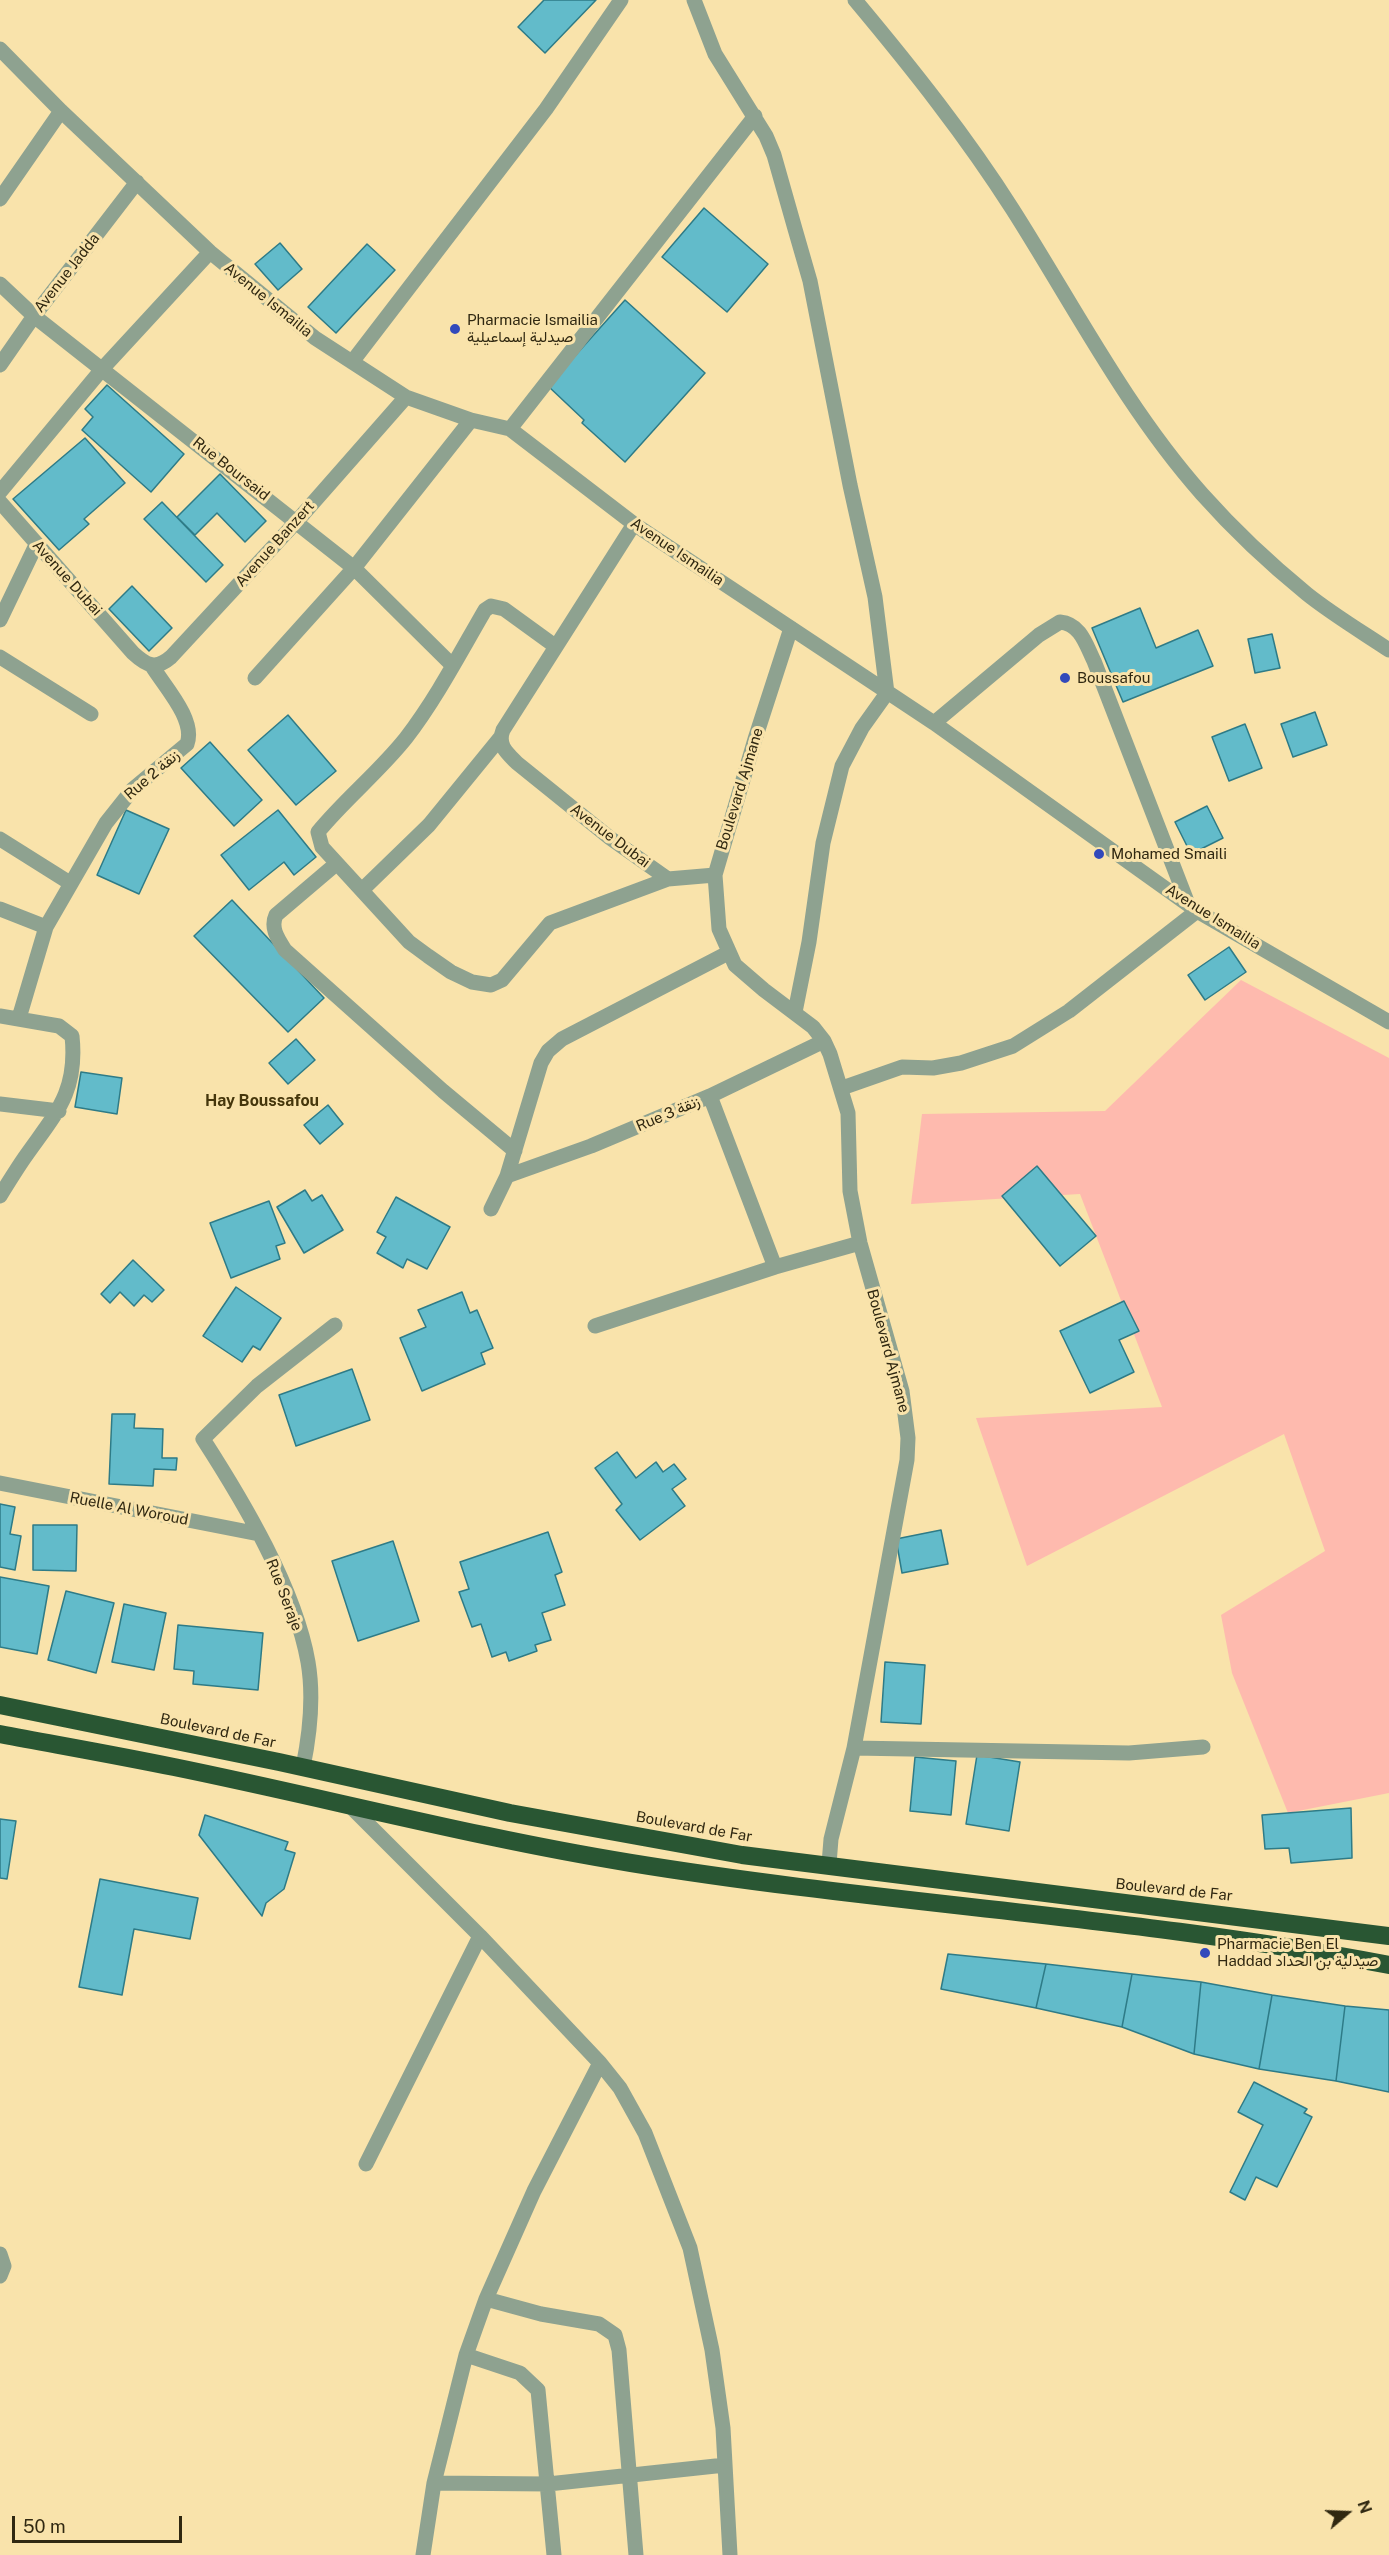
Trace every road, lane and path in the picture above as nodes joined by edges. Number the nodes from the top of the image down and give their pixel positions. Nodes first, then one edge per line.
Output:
1 (621, 0) edge
2 (694, 0) edge
3 (855, 0) edge
4 (0, 50) edge
5 (61, 111) junction
6 (755, 116) junction
7 (137, 182) junction
8 (0, 199) edge
9 (210, 252) junction
10 (0, 284) edge
11 (34, 316) junction
12 (352, 362) junction
13 (0, 365) edge
14 (103, 368) junction
15 (406, 397) junction
16 (471, 420) junction
17 (510, 429) junction
18 (0, 492) edge
19 (0, 502) edge
20 (297, 520) junction
21 (634, 524) junction
22 (36, 545) junction
23 (354, 568) junction
24 (0, 620) edge
25 (791, 628) junction
26 (555, 646) junction
27 (1389, 650) edge
28 (0, 657) edge
29 (452, 665) junction
30 (152, 666) junction
31 (255, 678) dead end
32 (888, 693) junction
33 (91, 714) dead end
34 (934, 723) junction
35 (500, 738) junction
36 (0, 839) edge
37 (336, 864) junction
38 (715, 875) junction
39 (668, 879) junction
40 (70, 883) junction
41 (362, 890) junction
42 (1192, 907) junction
43 (0, 909) edge
44 (45, 927) junction
45 (728, 953) junction
46 (795, 1012) junction
47 (0, 1016) edge
48 (19, 1018) junction
49 (1389, 1022) edge
50 (824, 1041) junction
51 (842, 1088) junction
52 (710, 1096) junction
53 (0, 1104) edge
54 (59, 1111) junction
55 (515, 1151) junction
56 (507, 1176) junction
57 (0, 1196) edge
58 (491, 1209) dead end
59 (860, 1243) junction
60 (775, 1267) junction
61 (334, 1325) dead end
62 (595, 1326) dead end
63 (0, 1483) edge
64 (259, 1534) junction
65 (0, 1705) edge
66 (0, 1734) edge
67 (1203, 1747) dead end
68 (854, 1748) junction
69 (303, 1767) junction
70 (352, 1808) junction
71 (829, 1864) junction
72 (480, 1936) junction
73 (1389, 1936) edge
74 (1389, 1965) edge
75 (600, 2063) junction
76 (366, 2164) dead end
77 (0, 2254) edge
78 (0, 2276) edge
79 (486, 2299) junction
80 (466, 2355) junction
81 (725, 2465) junction
82 (629, 2475) junction
83 (434, 2483) junction
84 (548, 2484) junction
85 (423, 2555) edge
86 (554, 2555) edge
87 (636, 2555) edge
88 (730, 2555) edge

1 - 12 street
2 - 6 street
3 - 27 street
4 - 5 street, Avenue Ismailia
5 - 7 street, Avenue Ismailia
5 - 8 street
6 - 17 street
6 - 32 street
7 - 9 street, Avenue Ismailia
7 - 11 street, Avenue Jadda
9 - 12 street, Avenue Ismailia
9 - 14 street
10 - 11 street, Rue Boursaid
11 - 13 street, Avenue Jadda
11 - 14 street, Rue Boursaid
12 - 15 street, Avenue Ismailia
14 - 18 street
14 - 20 street, Rue Boursaid
15 - 16 street, Avenue Ismailia
15 - 20 street, Avenue Banzert
16 - 17 street, Avenue Ismailia
16 - 23 street
17 - 21 street, Avenue Ismailia
19 - 22 street, Avenue Dubai
20 - 23 street, Rue Boursaid
20 - 30 street, Avenue Banzert
21 - 25 street, Avenue Ismailia
21 - 26 street
22 - 24 street
22 - 30 street, Avenue Dubai
23 - 29 street, Rue Boursaid
23 - 31 street
25 - 32 street, Avenue Ismailia
25 - 38 street, Boulevard Ajmane
26 - 29 street
26 - 35 street
28 - 33 street
29 - 37 street
30 - 40 street, Rue 2 زنقة
32 - 34 street, Avenue Ismailia
32 - 46 street
34 - 42 street, Avenue Ismailia
34 - 42 street
35 - 39 street, Avenue Dubai
35 - 41 street
36 - 40 street
37 - 41 street
37 - 55 street
38 - 39 street
38 - 45 street, Boulevard Ajmane
39 - 41 street
40 - 44 street, Rue 2 زنقة
42 - 49 street, Avenue Ismailia
42 - 51 street
43 - 44 street
44 - 48 street, Rue 2 زنقة
45 - 46 street, Boulevard Ajmane
45 - 55 street
46 - 50 street, Boulevard Ajmane
47 - 48 street
48 - 54 street
50 - 51 street, Boulevard Ajmane
50 - 52 street, Rue 3 زنقة
51 - 59 street, Boulevard Ajmane
52 - 56 street, Rue 3 زنقة
52 - 60 street
53 - 54 street
54 - 57 street
55 - 56 street
56 - 58 street
59 - 60 street
59 - 68 street, Boulevard Ajmane
60 - 62 street
61 - 64 street, Rue Seraje
63 - 64 street, Ruelle Al Woroud
64 - 69 street, Rue Seraje
65 - 69 highway, Boulevard de Far
66 - 70 highway
67 - 68 street
68 - 71 street, Boulevard Ajmane
69 - 71 highway, Boulevard de Far
70 - 72 street
70 - 74 highway
71 - 73 highway, Boulevard de Far
72 - 75 street
72 - 76 street
75 - 79 street
75 - 81 street
77 - 78 street
79 - 80 street
79 - 82 street
80 - 83 street
80 - 84 street
81 - 82 street
81 - 88 street
82 - 84 street
82 - 87 street
83 - 84 street
83 - 85 street
84 - 86 street

